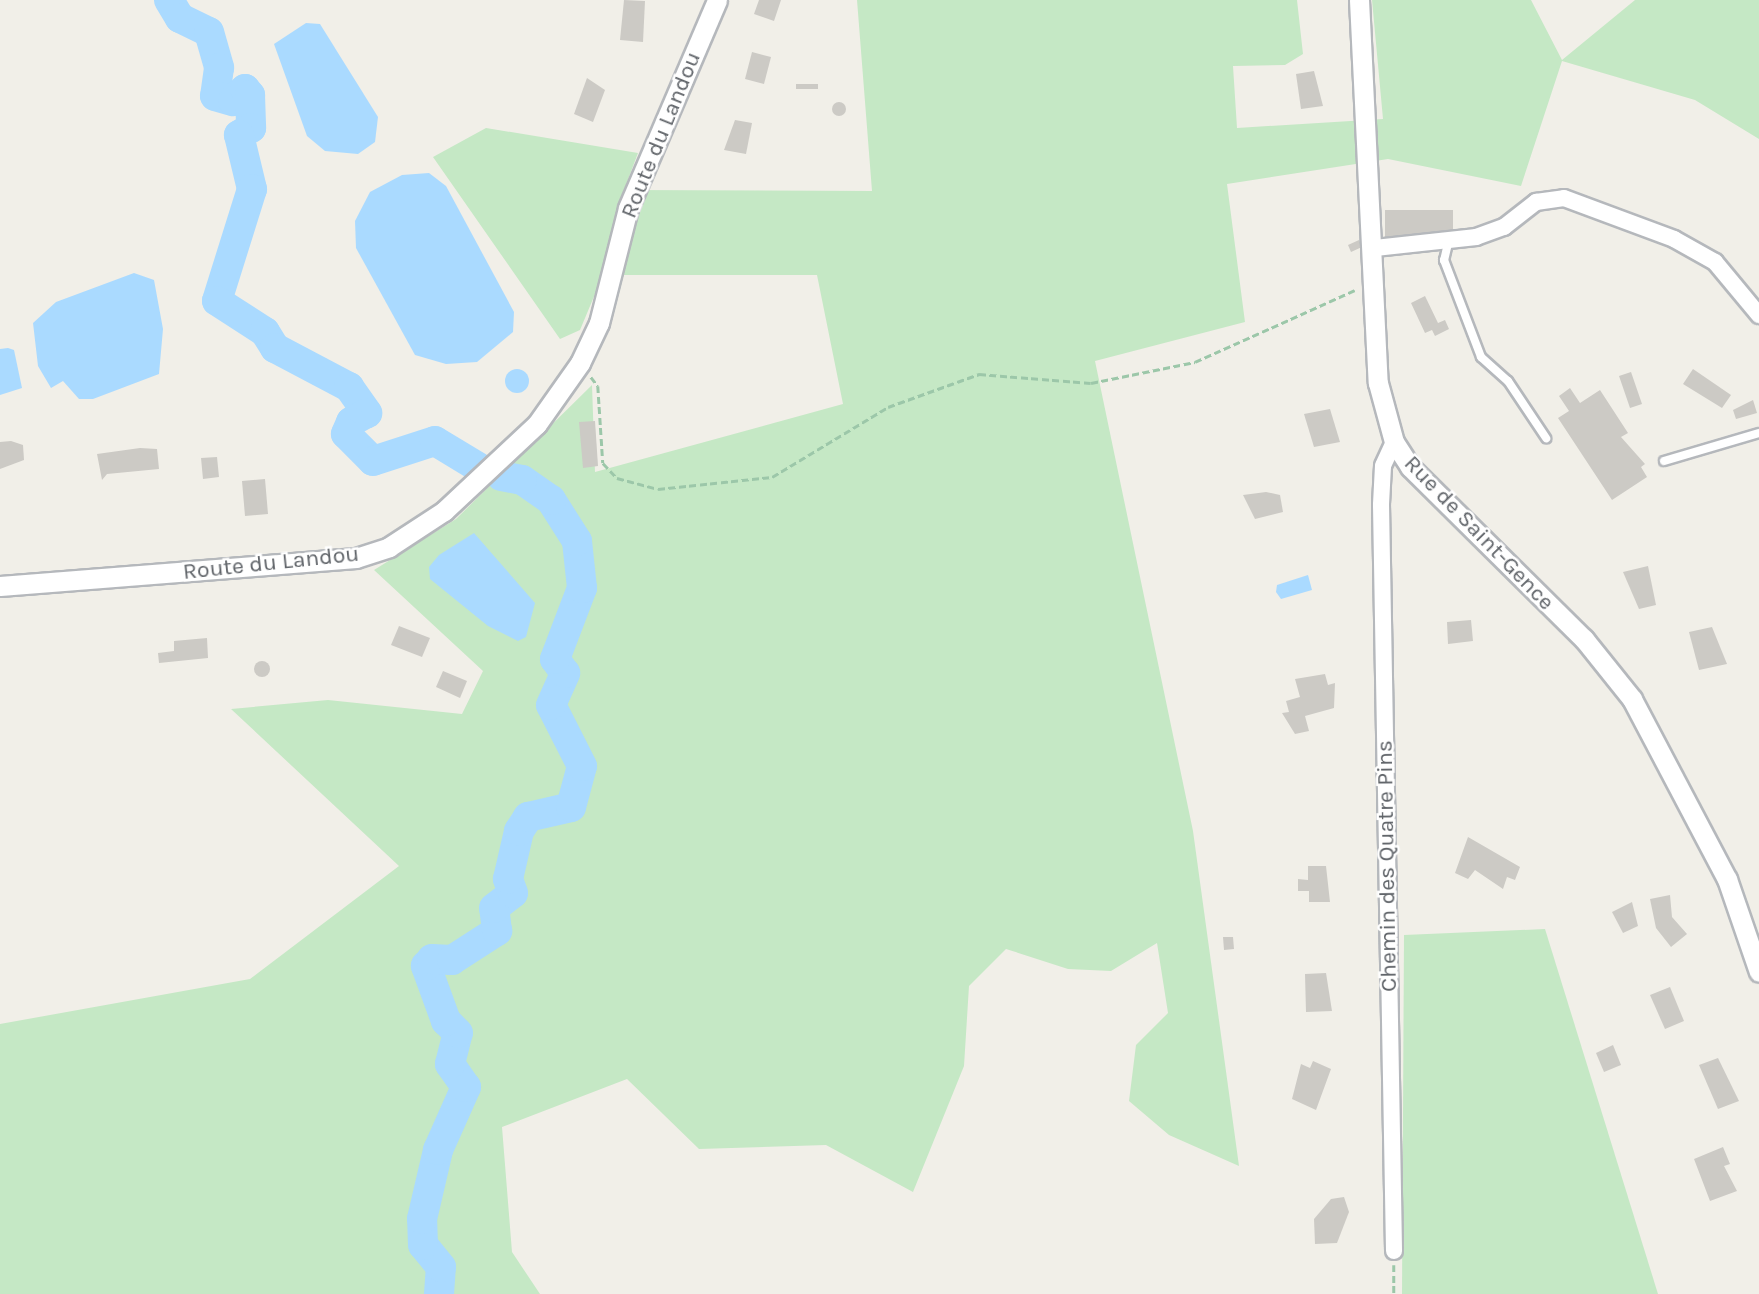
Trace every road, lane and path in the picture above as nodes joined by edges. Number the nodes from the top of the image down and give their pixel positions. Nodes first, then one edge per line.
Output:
1 (717, 0) edge
2 (1359, 0) edge
3 (1449, 239) junction
4 (1375, 248) junction
5 (1373, 281) junction
6 (1759, 316) edge
7 (580, 363) junction
8 (1759, 433) edge
9 (1546, 438) dead end
10 (1394, 442) junction
11 (1664, 461) dead end
12 (0, 586) edge
13 (1759, 972) edge
14 (1394, 1251) joint
15 (1394, 1294) edge

1 - 7 street, Route du Landou
2 - 4 street, Rue de Saint-Gence
3 - 4 street
3 - 6 street
3 - 9 lane
4 - 5 street, Rue de Saint-Gence
5 - 7 path
5 - 10 street, Rue de Saint-Gence
7 - 12 street, Route du Landou
8 - 11 lane
10 - 13 street, Rue de Saint-Gence
10 - 14 street, Chemin des Quatre Pins
14 - 15 path

